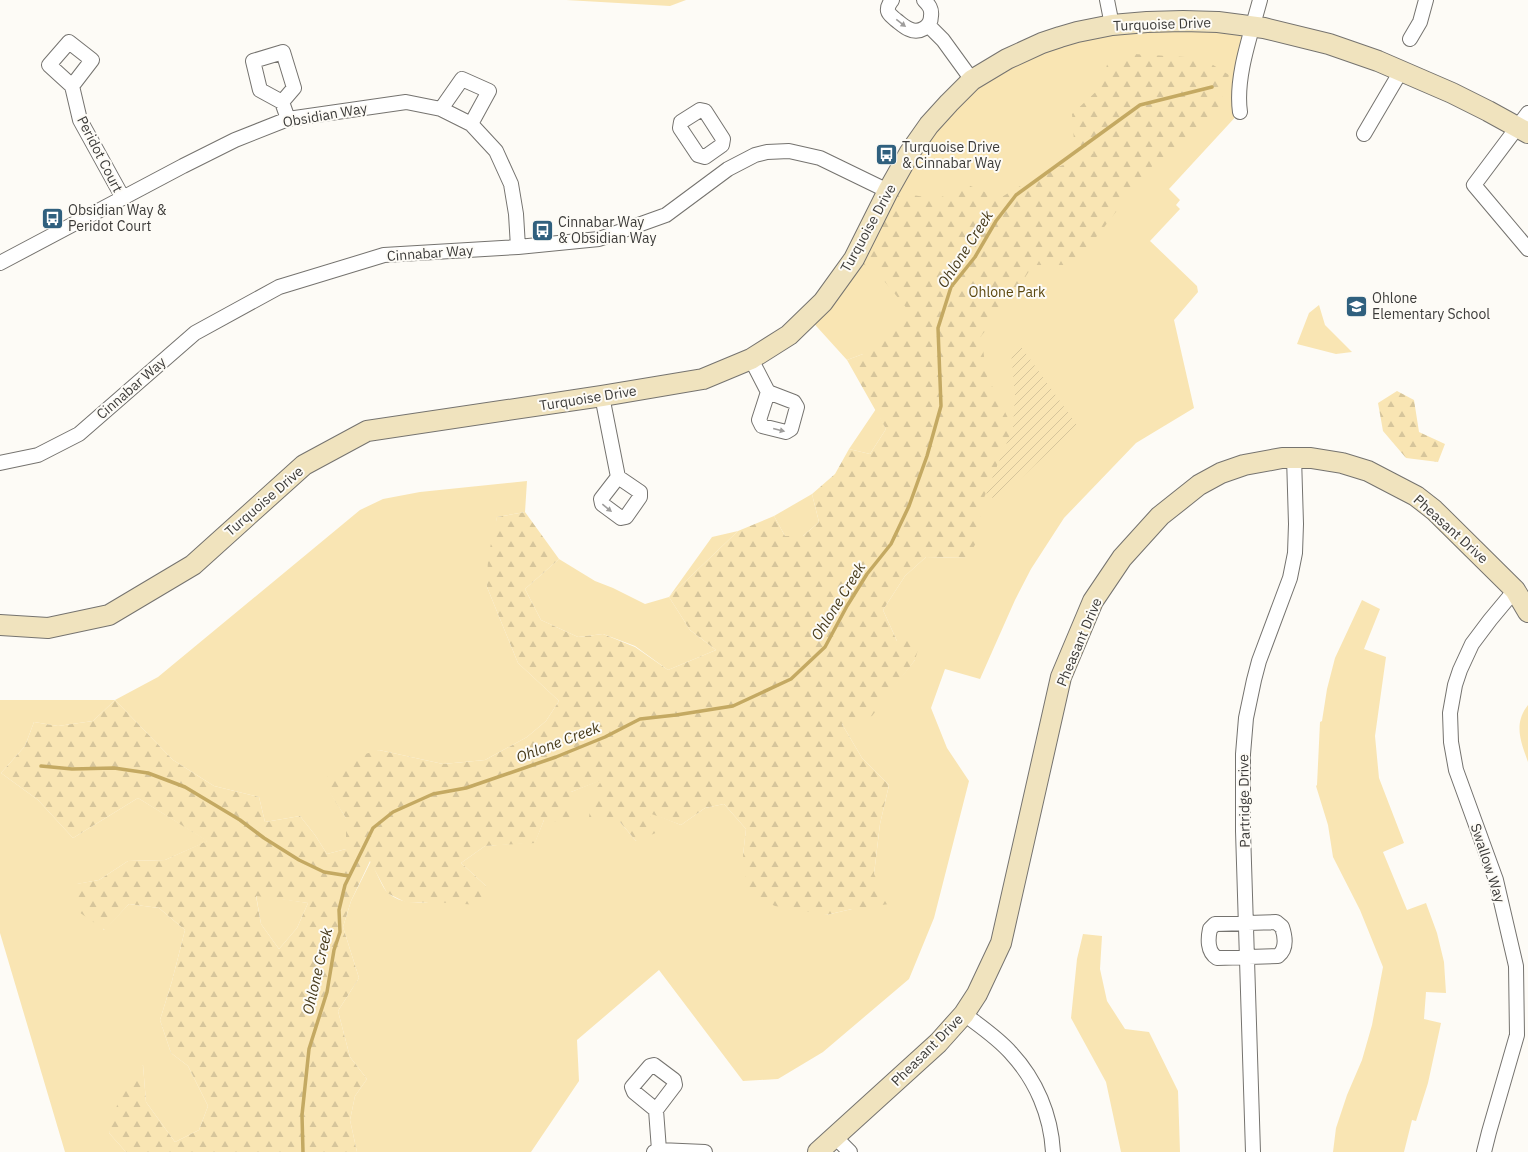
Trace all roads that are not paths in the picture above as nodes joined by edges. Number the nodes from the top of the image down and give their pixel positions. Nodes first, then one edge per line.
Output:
1 (892, 0) edge
2 (924, 0) edge
3 (1107, 0) edge
4 (1260, 0) edge
5 (1426, 0) edge
6 (928, 25) junction
7 (1112, 25) junction
8 (1253, 26) junction
9 (1410, 39) dead end
10 (1401, 71) junction
11 (972, 80) junction
12 (72, 86) dead end
13 (282, 102) dead end
14 (441, 109) junction
15 (1240, 112) dead end
16 (288, 119) junction
17 (471, 124) junction
18 (1525, 125) edge
19 (1364, 134) dead end
20 (1528, 146) edge
21 (715, 150) dead end
22 (728, 169) junction
23 (888, 191) junction
24 (123, 198) junction
25 (518, 247) junction
26 (1528, 249) edge
27 (0, 263) edge
28 (751, 359) junction
29 (768, 392) dead end
30 (602, 396) junction
31 (1294, 457) junction
32 (0, 463) edge
33 (618, 477) dead end
34 (1522, 591) edge
35 (1528, 612) edge
36 (0, 625) edge
37 (1247, 923) junction
38 (1248, 957) junction
39 (964, 1014) junction
40 (656, 1110) dead end
41 (835, 1137) junction
42 (656, 1151) edge
43 (705, 1152) edge
44 (818, 1152) edge
45 (850, 1152) edge
46 (1053, 1152) edge
47 (1253, 1152) edge
48 (1484, 1152) edge

1 -> 6 street
2 - 6 street
3 - 7 street
4 - 8 street
5 - 9 street
6 - 11 street
7 - 8 street, Turquoise Drive
7 - 11 street, Turquoise Drive
8 - 10 street, Turquoise Drive
8 - 15 street
10 - 18 street, Turquoise Drive
10 - 19 street
11 - 23 street, Turquoise Drive
12 - 24 street, Peridot Court
13 - 16 street
14 - 16 street, Obsidian Way
14 - 17 street, Obsidian Way
14 - 17 street
16 - 24 street, Obsidian Way
17 - 25 street, Obsidian Way
18 - 20 street
18 - 26 street
21 - 22 street
22 - 23 street, Cinnabar Way
22 - 25 street, Cinnabar Way
23 - 28 street, Turquoise Drive
24 - 27 street, Obsidian Way
25 - 32 street, Cinnabar Way
28 - 29 street
28 - 30 street, Turquoise Drive
30 - 33 street
30 - 36 street, Turquoise Drive
31 - 34 street, Pheasant Drive
31 - 37 street, Partridge Drive
31 - 39 street, Pheasant Drive
34 - 35 street, Pheasant Drive
34 - 48 street, Swallow Way
37 - 38 street, Partridge Drive
37 - 38 street
37 - 38 street
38 - 47 street, Partridge Drive
39 - 41 street, Pheasant Drive
39 - 46 street
40 - 42 street
41 - 44 street, Pheasant Drive
41 - 45 street
42 - 43 street

